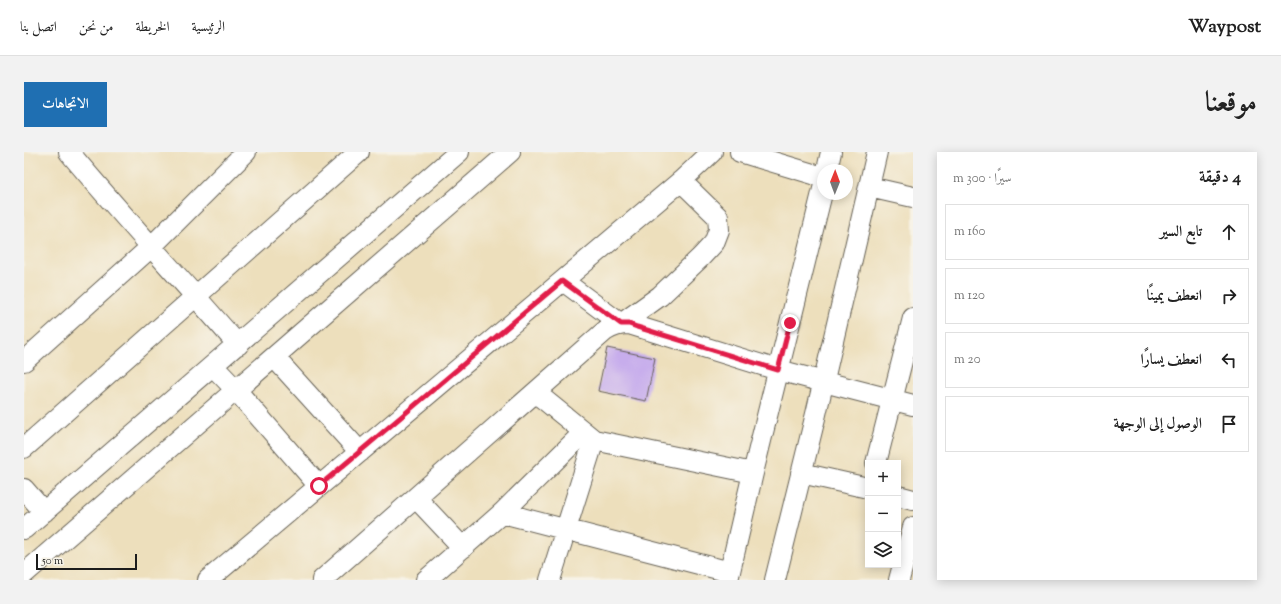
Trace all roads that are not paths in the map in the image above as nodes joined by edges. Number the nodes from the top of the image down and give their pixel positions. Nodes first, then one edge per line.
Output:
1 (69, 152) edge
2 (359, 152) edge
3 (459, 152) edge
4 (510, 152) edge
5 (712, 152) edge
6 (740, 152) edge
7 (831, 152) edge
8 (877, 152) edge
9 (236, 155) edge
10 (828, 164) edge
11 (817, 175) edge
12 (681, 181) junction
13 (869, 187) junction
14 (913, 197) edge
15 (820, 200) edge
16 (151, 247) junction
17 (562, 281) junction
18 (196, 296) junction
19 (913, 318) edge
20 (621, 324) junction
21 (238, 345) junction
22 (274, 357) junction
23 (24, 361) edge
24 (213, 366) junction
25 (778, 370) junction
26 (823, 382) junction
27 (236, 390) junction
28 (536, 393) junction
29 (893, 400) junction
30 (913, 405) edge
31 (589, 436) junction
32 (24, 448) edge
33 (360, 452) junction
34 (877, 460) edge
35 (753, 473) junction
36 (801, 473) junction
37 (319, 486) junction
38 (865, 487) edge
39 (24, 489) edge
40 (901, 497) edge
41 (416, 498) junction
42 (913, 500) edge
43 (44, 512) junction
44 (502, 513) junction
45 (913, 527) edge
46 (565, 529) junction
47 (24, 530) edge
48 (463, 548) junction
49 (24, 574) edge
50 (729, 576) edge
51 (208, 580) edge
52 (322, 580) edge
53 (426, 580) edge
54 (550, 580) edge
55 (775, 580) edge
56 (900, 580) edge

1 - 16 street
2 - 18 street
3 - 21 street
4 - 22 street
5 - 12 street
6 - 11 street
7 - 10 street
8 - 13 street
9 - 16 street
12 - 17 street
12 - 20 street
13 - 14 street
13 - 26 street
15 - 25 street
16 - 18 street
16 - 23 street
17 - 20 street
17 - 33 street
18 - 21 street
18 - 32 street
19 - 29 street
20 - 25 street
20 - 28 street
21 - 24 street
22 - 27 street
22 - 33 street
24 - 27 street
24 - 43 street
25 - 26 street
25 - 35 street
26 - 29 street
26 - 36 street
27 - 37 street
27 - 49 street
28 - 31 street
28 - 41 street
29 - 30 street
29 - 34 street
31 - 35 street
31 - 44 street
31 - 46 street
33 - 37 street
35 - 50 street
36 - 38 street
36 - 55 street
37 - 51 street
39 - 43 street
40 - 42 street
41 - 48 street
41 - 52 street
43 - 47 street
44 - 46 street
44 - 48 street
45 - 56 street
46 - 50 street
46 - 54 street
48 - 53 street

